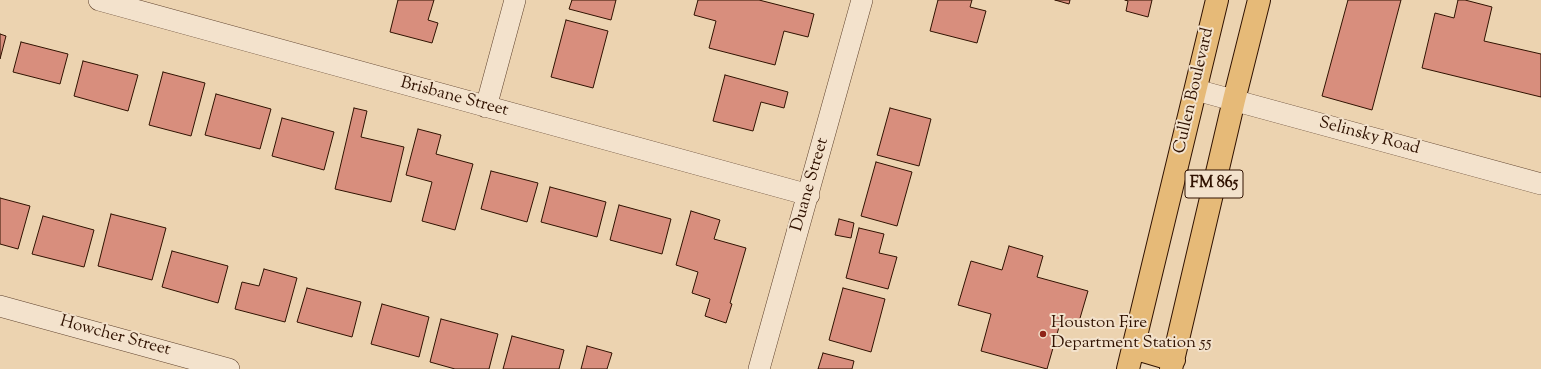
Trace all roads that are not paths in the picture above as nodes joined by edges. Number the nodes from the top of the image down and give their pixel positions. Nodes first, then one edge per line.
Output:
1 (99, 0) edge
2 (515, 0) edge
3 (862, 0) edge
4 (1217, 0) edge
5 (1259, 0) edge
6 (164, 9) edge
7 (1196, 90) junction
8 (1234, 100) junction
9 (486, 107) junction
10 (1541, 184) edge
11 (809, 195) junction
12 (0, 306) edge
13 (1130, 359) edge
14 (1172, 365) edge
15 (229, 369) edge
16 (759, 369) edge

1 - 6 street, Brisbane Street
2 - 9 street
3 - 11 street, Duane Street
4 - 7 main road, Cullen Boulevard / FM 865
5 - 8 main road, FM 865
6 - 9 street, Brisbane Street
7 - 8 street, Selinsky Road
7 - 13 main road, Cullen Boulevard / FM 865
8 - 10 street, Selinsky Road
8 - 14 main road, FM 865
9 - 11 street, Brisbane Street
11 - 16 street, Duane Street
12 - 15 street, Howcher Street
13 - 14 main road

